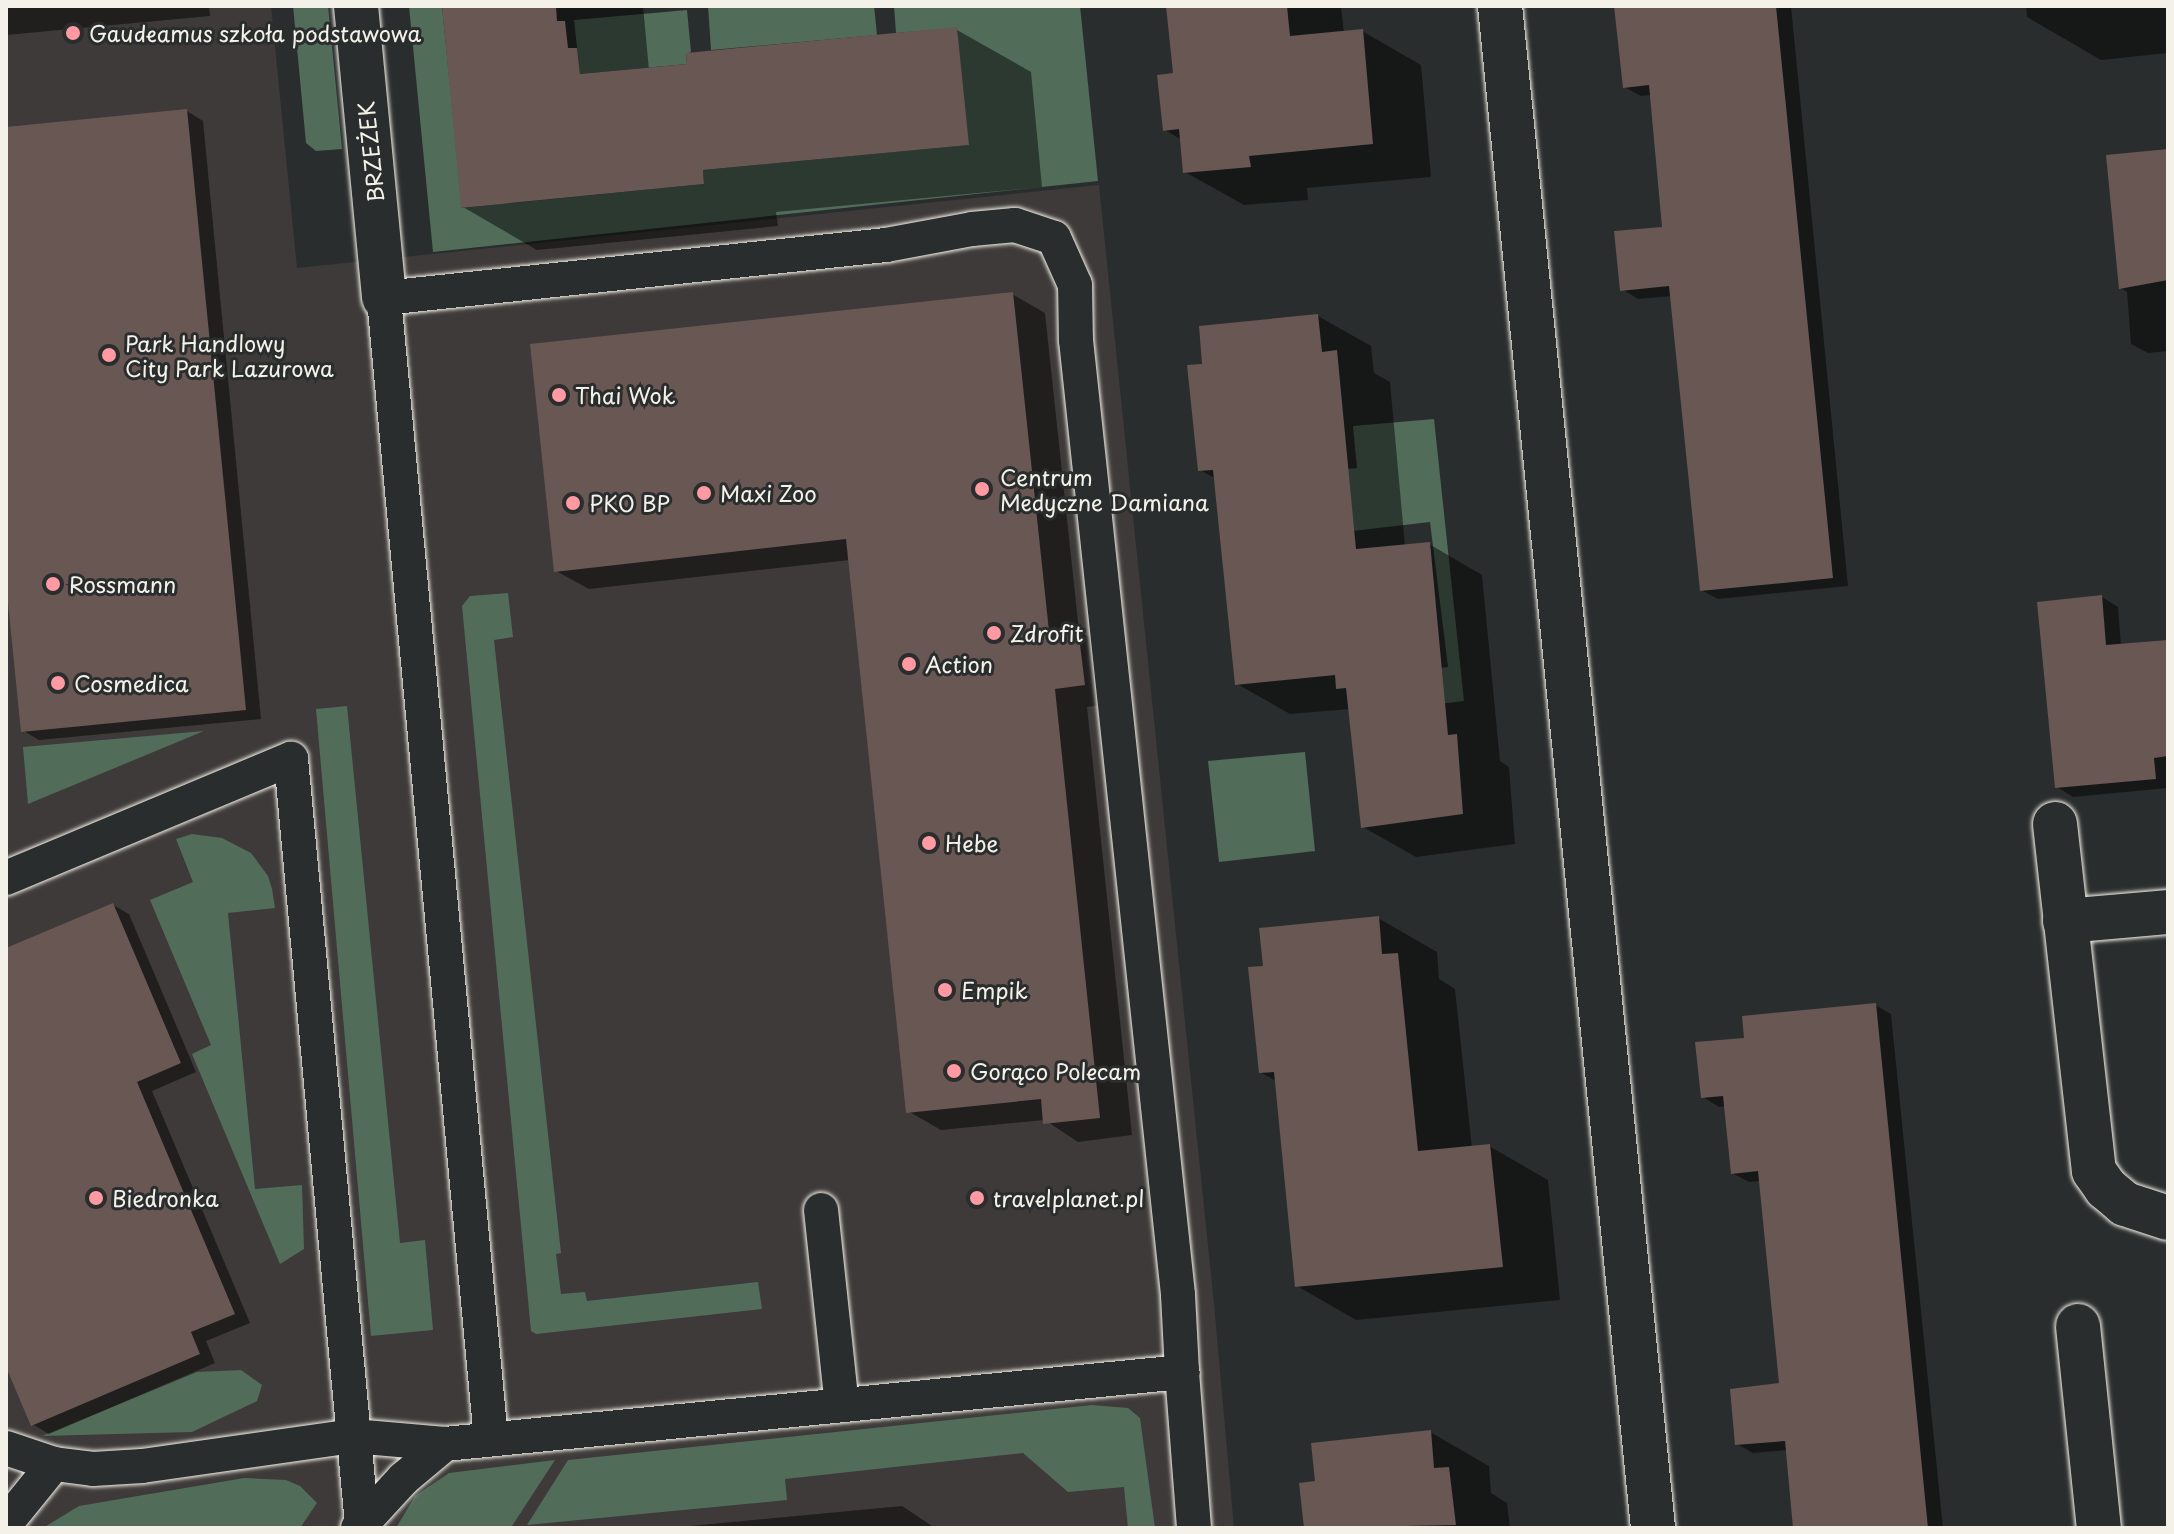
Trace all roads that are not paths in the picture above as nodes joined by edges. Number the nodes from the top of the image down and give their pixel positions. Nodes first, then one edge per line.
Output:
1 (356, 6) edge
2 (1500, 6) edge
3 (384, 298) junction
4 (2055, 824) dead end
5 (6, 878) edge
6 (2167, 912) edge
7 (2065, 921) junction
8 (821, 1210) dead end
9 (2168, 1218) edge
10 (2078, 1326) dead end
11 (1182, 1372) junction
12 (842, 1405) junction
13 (353, 1436) junction
14 (491, 1439) junction
15 (445, 1444) junction
16 (6, 1448) edge
17 (54, 1464) junction
18 (6, 1523) edge
19 (360, 1526) edge
20 (1194, 1528) edge
21 (1653, 1528) edge
22 (2099, 1528) edge

1 - 3 street, BRZEŻEK
2 - 21 street
3 - 11 lane
3 - 14 lane
4 - 7 street
5 - 13 lane
6 - 7 street
7 - 9 street
8 - 12 lane
10 - 22 street
11 - 12 lane
11 - 20 lane
12 - 14 lane
13 - 15 lane
13 - 17 lane
13 - 19 lane
14 - 15 lane
15 - 19 lane
16 - 17 lane
17 - 18 lane

